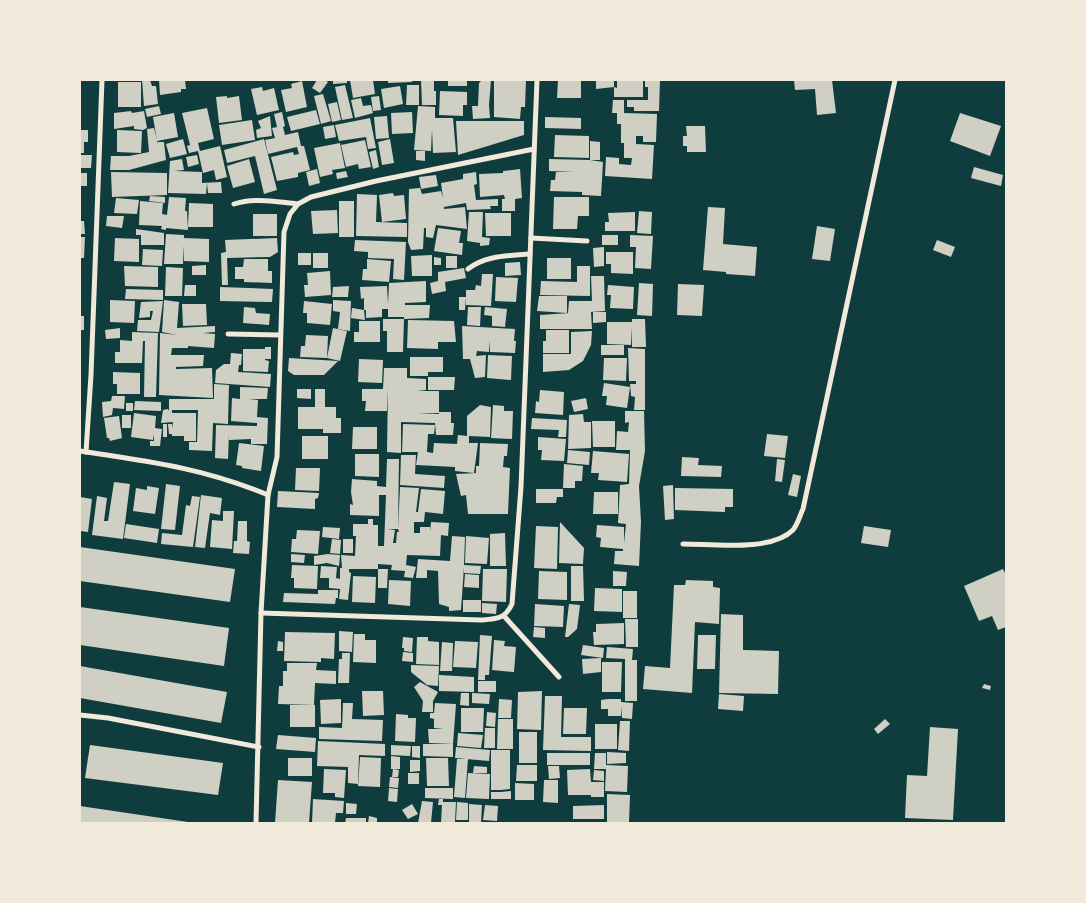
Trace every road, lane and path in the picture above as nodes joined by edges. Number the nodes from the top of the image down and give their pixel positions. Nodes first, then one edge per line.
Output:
1 (102, 80) edge
2 (536, 80) edge
3 (895, 80) edge
4 (534, 149) junction
5 (234, 204) dead end
6 (298, 204) junction
7 (531, 238) junction
8 (587, 242) dead end
9 (530, 254) junction
10 (468, 269) dead end
11 (228, 334) dead end
12 (280, 335) junction
13 (83, 451) edge
14 (268, 494) junction
15 (683, 544) dead end
16 (261, 613) junction
17 (504, 616) junction
18 (559, 677) dead end
19 (80, 715) edge
20 (259, 747) junction
21 (256, 823) edge

1 - 13 street
2 - 4 street
3 - 15 street
4 - 6 street
4 - 7 street
5 - 6 street
6 - 12 street
7 - 8 street
7 - 9 street
9 - 10 street
9 - 17 street
11 - 12 street
12 - 14 street
13 - 14 street
14 - 16 street
16 - 17 street
16 - 20 street
17 - 18 street
19 - 20 street
20 - 21 street

